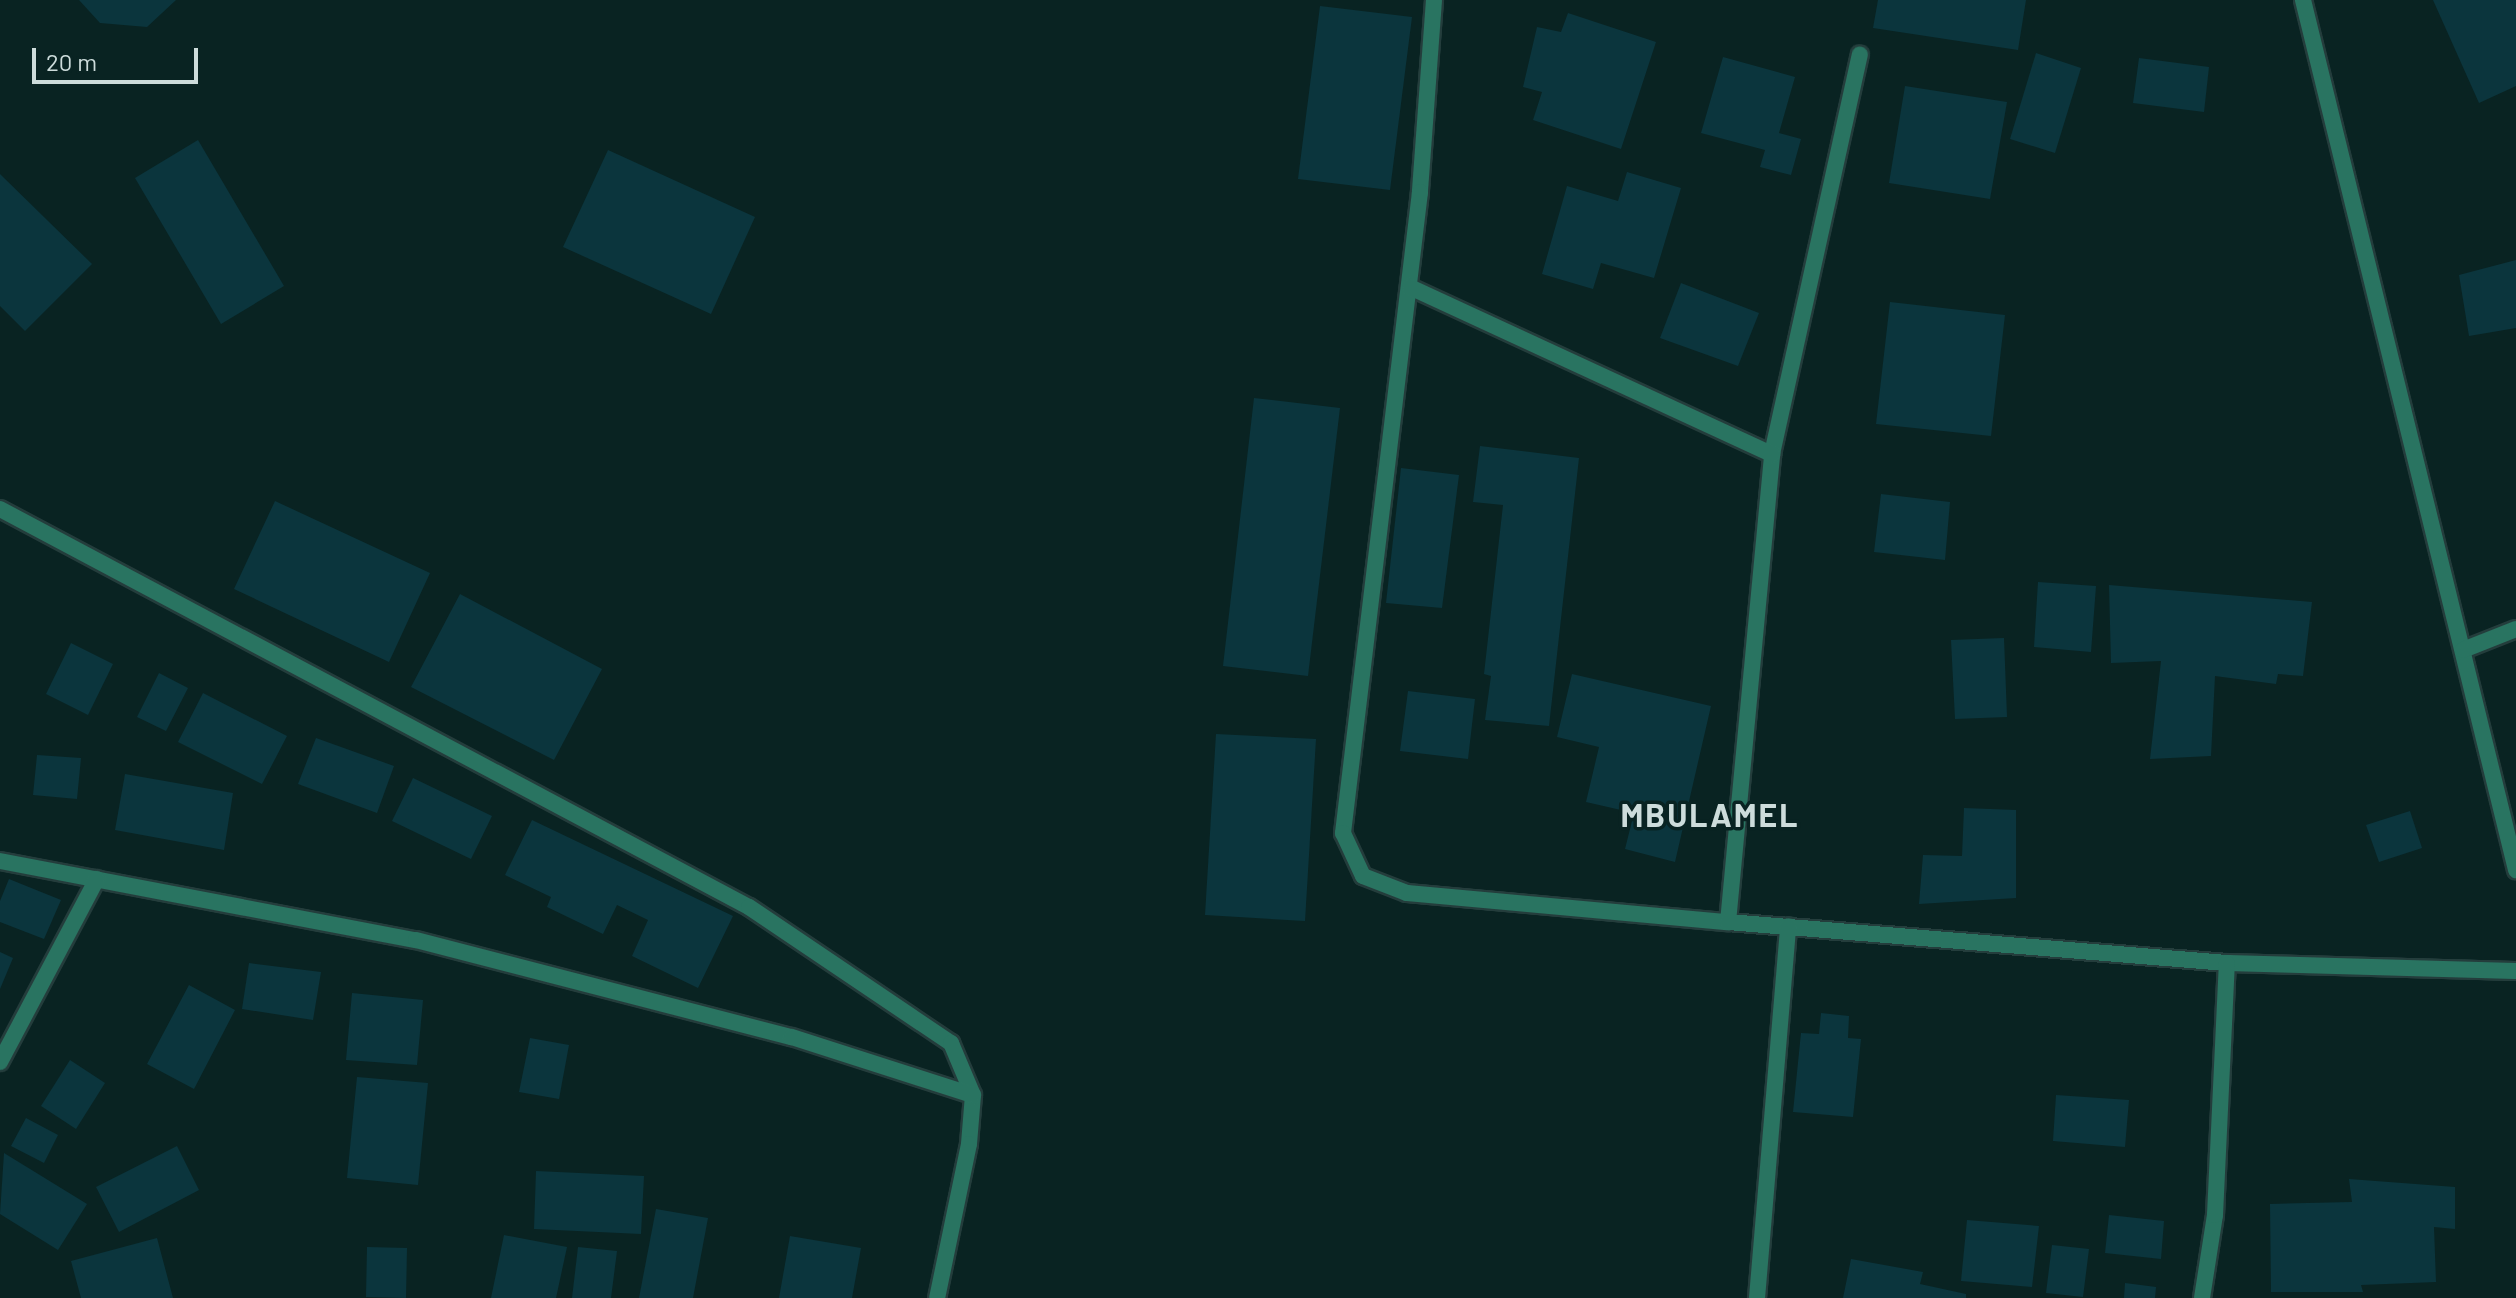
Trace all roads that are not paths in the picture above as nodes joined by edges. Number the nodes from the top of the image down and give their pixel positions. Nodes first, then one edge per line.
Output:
1 (1434, 0) edge
2 (2303, 0) edge
3 (1860, 55) dead end
4 (1410, 287) junction
5 (1772, 454) junction
6 (0, 509) edge
7 (2516, 629) edge
8 (2463, 650) junction
9 (0, 861) edge
10 (2516, 870) edge
11 (97, 879) junction
12 (1728, 922) junction
13 (1788, 926) junction
14 (2227, 963) junction
15 (2516, 971) edge
16 (0, 1062) edge
17 (973, 1095) junction
18 (937, 1298) edge
19 (1757, 1298) edge
20 (2202, 1298) edge

1 - 4 street
2 - 8 street
3 - 5 street
4 - 5 street
4 - 12 street
5 - 12 street
6 - 17 street
7 - 8 street
8 - 10 street
9 - 11 street
11 - 16 street
11 - 17 street
12 - 13 street
13 - 14 street
13 - 19 street
14 - 15 street
14 - 20 street
17 - 18 street

